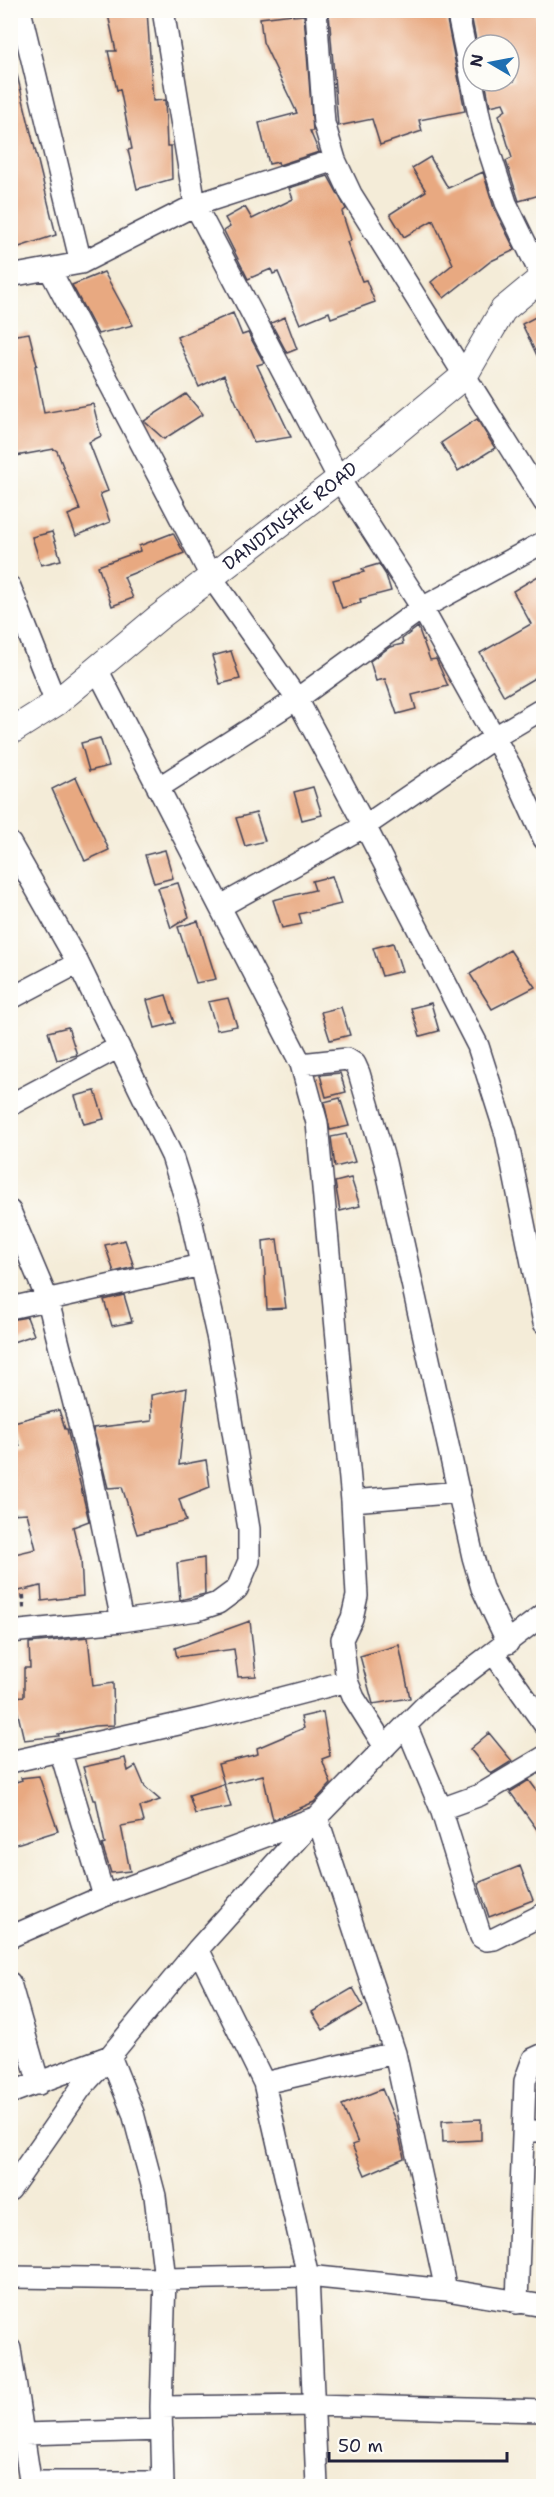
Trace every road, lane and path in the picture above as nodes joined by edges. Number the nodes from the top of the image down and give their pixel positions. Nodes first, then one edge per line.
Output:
1 (20, 10) edge
2 (163, 10) edge
3 (316, 10) edge
4 (457, 10) edge
5 (335, 160) junction
6 (195, 205) junction
7 (81, 263) junction
8 (50, 270) junction
9 (10, 276) edge
10 (543, 277) edge
11 (465, 375) junction
12 (339, 479) junction
13 (543, 502) edge
14 (543, 542) edge
15 (212, 578) junction
16 (10, 586) edge
17 (422, 608) junction
18 (97, 669) junction
19 (297, 699) junction
20 (56, 702) junction
21 (543, 708) edge
22 (10, 732) edge
23 (495, 737) junction
24 (158, 788) junction
25 (365, 826) junction
26 (543, 839) edge
27 (10, 843) edge
28 (221, 906) junction
29 (78, 963) junction
30 (10, 999) edge
31 (119, 1047) junction
32 (301, 1064) junction
33 (10, 1105) edge
34 (10, 1211) edge
35 (201, 1265) junction
36 (48, 1300) junction
37 (10, 1308) edge
38 (543, 1323) edge
39 (460, 1492) junction
40 (352, 1501) junction
41 (23, 1595) dead end
42 (24, 1608) dead end
43 (543, 1614) edge
44 (122, 1621) junction
45 (10, 1632) edge
46 (501, 1649) junction
47 (347, 1681) junction
48 (543, 1724) edge
49 (406, 1725) junction
50 (385, 1747) junction
51 (60, 1750) junction
52 (543, 1757) edge
53 (10, 1762) edge
54 (441, 1809) junction
55 (324, 1818) junction
56 (104, 1896) junction
57 (543, 1914) edge
58 (10, 1937) edge
59 (198, 1949) junction
60 (10, 1983) edge
61 (395, 2053) junction
62 (543, 2054) edge
63 (110, 2056) junction
64 (264, 2083) junction
65 (39, 2084) junction
66 (10, 2093) edge
67 (534, 2131) edge
68 (10, 2190) edge
69 (308, 2276) junction
70 (10, 2277) edge
71 (165, 2279) junction
72 (446, 2290) junction
73 (517, 2303) junction
74 (543, 2307) edge
75 (10, 2349) edge
76 (13, 2399) edge
77 (314, 2404) junction
78 (161, 2408) junction
79 (543, 2411) edge
80 (162, 2430) junction
81 (24, 2434) junction
82 (31, 2484) edge
83 (163, 2484) edge
84 (318, 2487) edge

1 - 7 street
2 - 6 street
3 - 5 street
4 - 10 street
5 - 6 street
5 - 11 street
6 - 7 street
6 - 12 street
7 - 8 street
8 - 9 street
8 - 15 street
10 - 11 street, DANDINSHE ROAD
11 - 12 street, DANDINSHE ROAD
11 - 13 street
12 - 15 street, DANDINSHE ROAD
12 - 17 street
14 - 17 street
15 - 18 street, DANDINSHE ROAD
15 - 19 street
16 - 20 street
17 - 19 street
17 - 23 street
18 - 20 street, DANDINSHE ROAD
18 - 24 street
19 - 24 street
19 - 25 street
20 - 22 street, DANDINSHE ROAD
21 - 23 street
23 - 25 street
23 - 26 street
24 - 28 street
25 - 28 street
25 - 38 street
27 - 29 street
28 - 32 street
29 - 30 street
29 - 31 street
31 - 33 street
31 - 35 street
32 - 39 street
32 - 40 street
34 - 36 street
35 - 36 street
35 - 44 street
36 - 37 street
36 - 44 street
39 - 40 street
39 - 46 street
40 - 47 street
41 - 42 path
43 - 46 street
44 - 45 street
46 - 48 street
46 - 49 street
47 - 50 street
47 - 51 street
49 - 50 street
49 - 54 street
50 - 55 street
51 - 53 street
51 - 56 street
52 - 54 street
54 - 57 street
55 - 56 street
55 - 59 street
55 - 61 street
56 - 58 street
59 - 63 street
59 - 64 street
60 - 65 street
61 - 64 street
61 - 72 street
62 - 67 street
63 - 65 street
63 - 68 street
63 - 71 street
64 - 69 street
65 - 66 street
67 - 73 street
69 - 71 street
69 - 72 street
69 - 77 street
70 - 71 street
71 - 78 street
72 - 73 street
73 - 74 street
75 - 76 street
76 - 81 street
77 - 78 street
77 - 79 street
77 - 84 street
78 - 80 street
80 - 81 street
80 - 83 street
81 - 82 street
82 - 83 street

